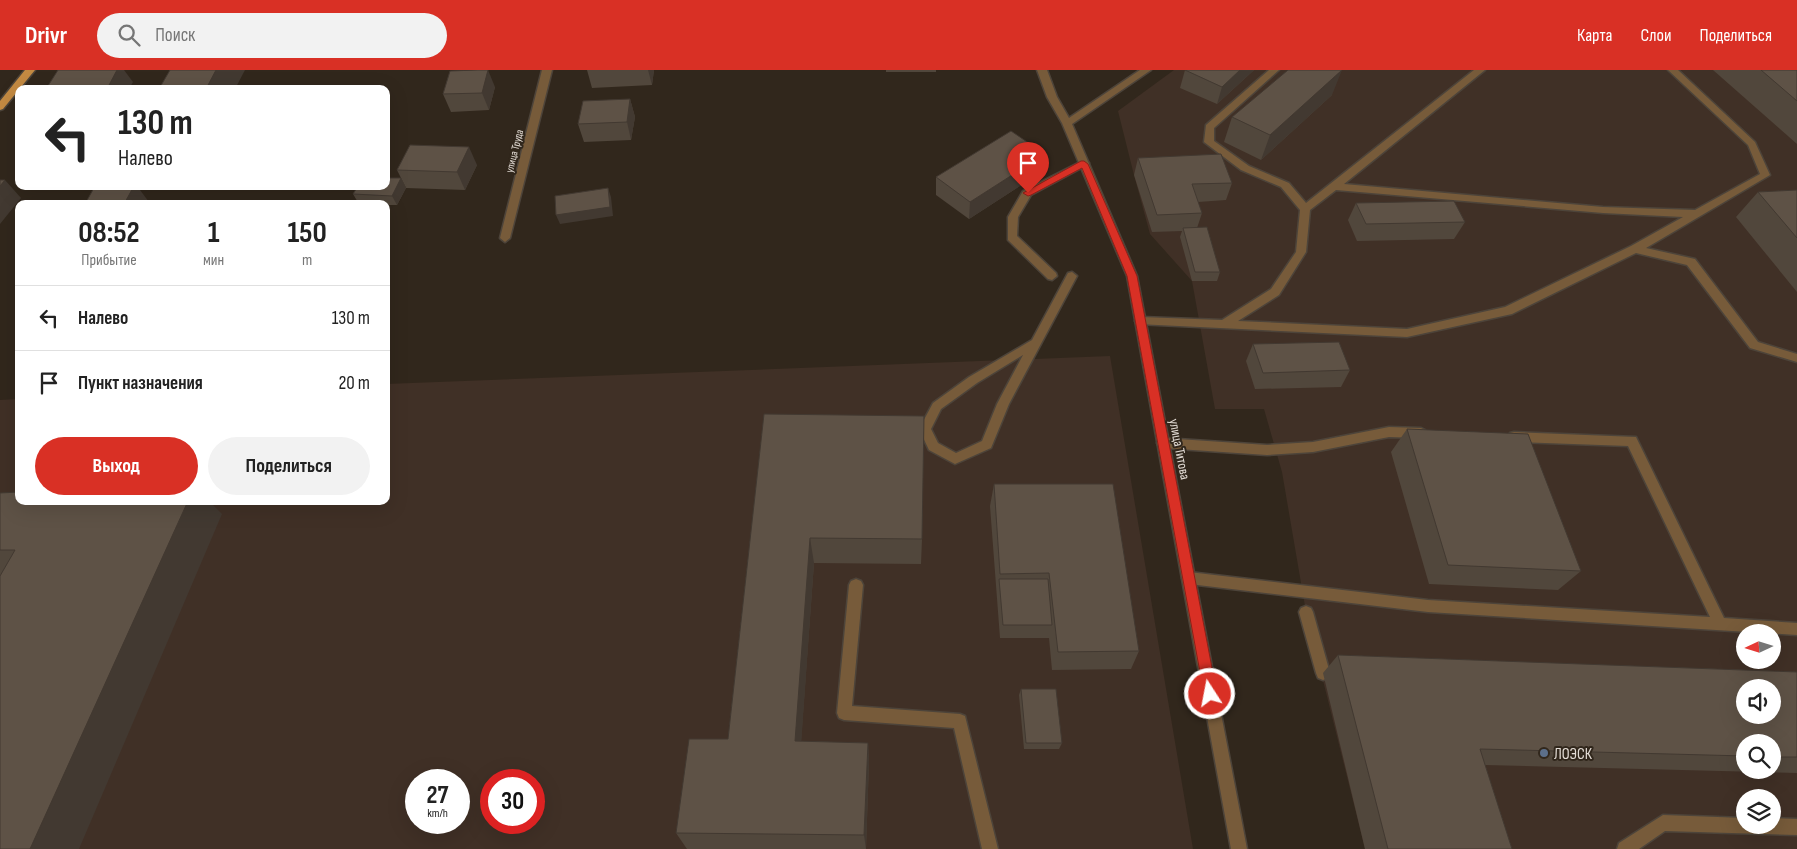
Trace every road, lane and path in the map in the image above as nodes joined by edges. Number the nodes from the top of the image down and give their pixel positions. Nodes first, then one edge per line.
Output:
1 (30, 70) edge
2 (547, 70) edge
3 (1042, 70) edge
4 (1146, 70) edge
5 (1274, 70) edge
6 (1480, 70) edge
7 (1673, 70) edge
8 (18, 85) edge
9 (15, 88) edge
10 (0, 107) edge
11 (1067, 122) junction
12 (1084, 164) junction
13 (1334, 186) junction
14 (1305, 209) junction
15 (1696, 214) junction
16 (505, 238) dead end
17 (1635, 248) junction
18 (1052, 276) dead end
19 (1072, 276) dead end
20 (1141, 321) junction
21 (1223, 325) junction
22 (1035, 342) junction
23 (1797, 358) edge
24 (1438, 434) edge
25 (1506, 436) edge
26 (1163, 443) junction
27 (1189, 578) junction
28 (856, 584) dead end
29 (1306, 612) dead end
30 (1720, 624) junction
31 (1797, 629) edge
32 (1322, 673) dead end
33 (1797, 827) edge
34 (990, 849) edge
35 (1239, 849) edge
36 (1625, 849) edge

1 - 8 main road
2 - 16 street, улица Труда
3 - 11 street, улица Титова
4 - 11 street
5 - 14 street
6 - 13 street
7 - 15 street
9 - 10 main road
11 - 12 street, улица Титова
12 - 18 street
12 - 20 street, улица Титова
13 - 14 street
13 - 15 street
14 - 21 street
15 - 17 street
17 - 21 street
17 - 23 street
19 - 22 street
20 - 21 street
20 - 26 street, улица Титова
22 - 22 street
24 - 26 street
25 - 30 street
26 - 27 street, улица Титова
27 - 30 street
27 - 35 street, улица Титова
28 - 34 street
29 - 32 street
30 - 31 street
33 - 36 street

